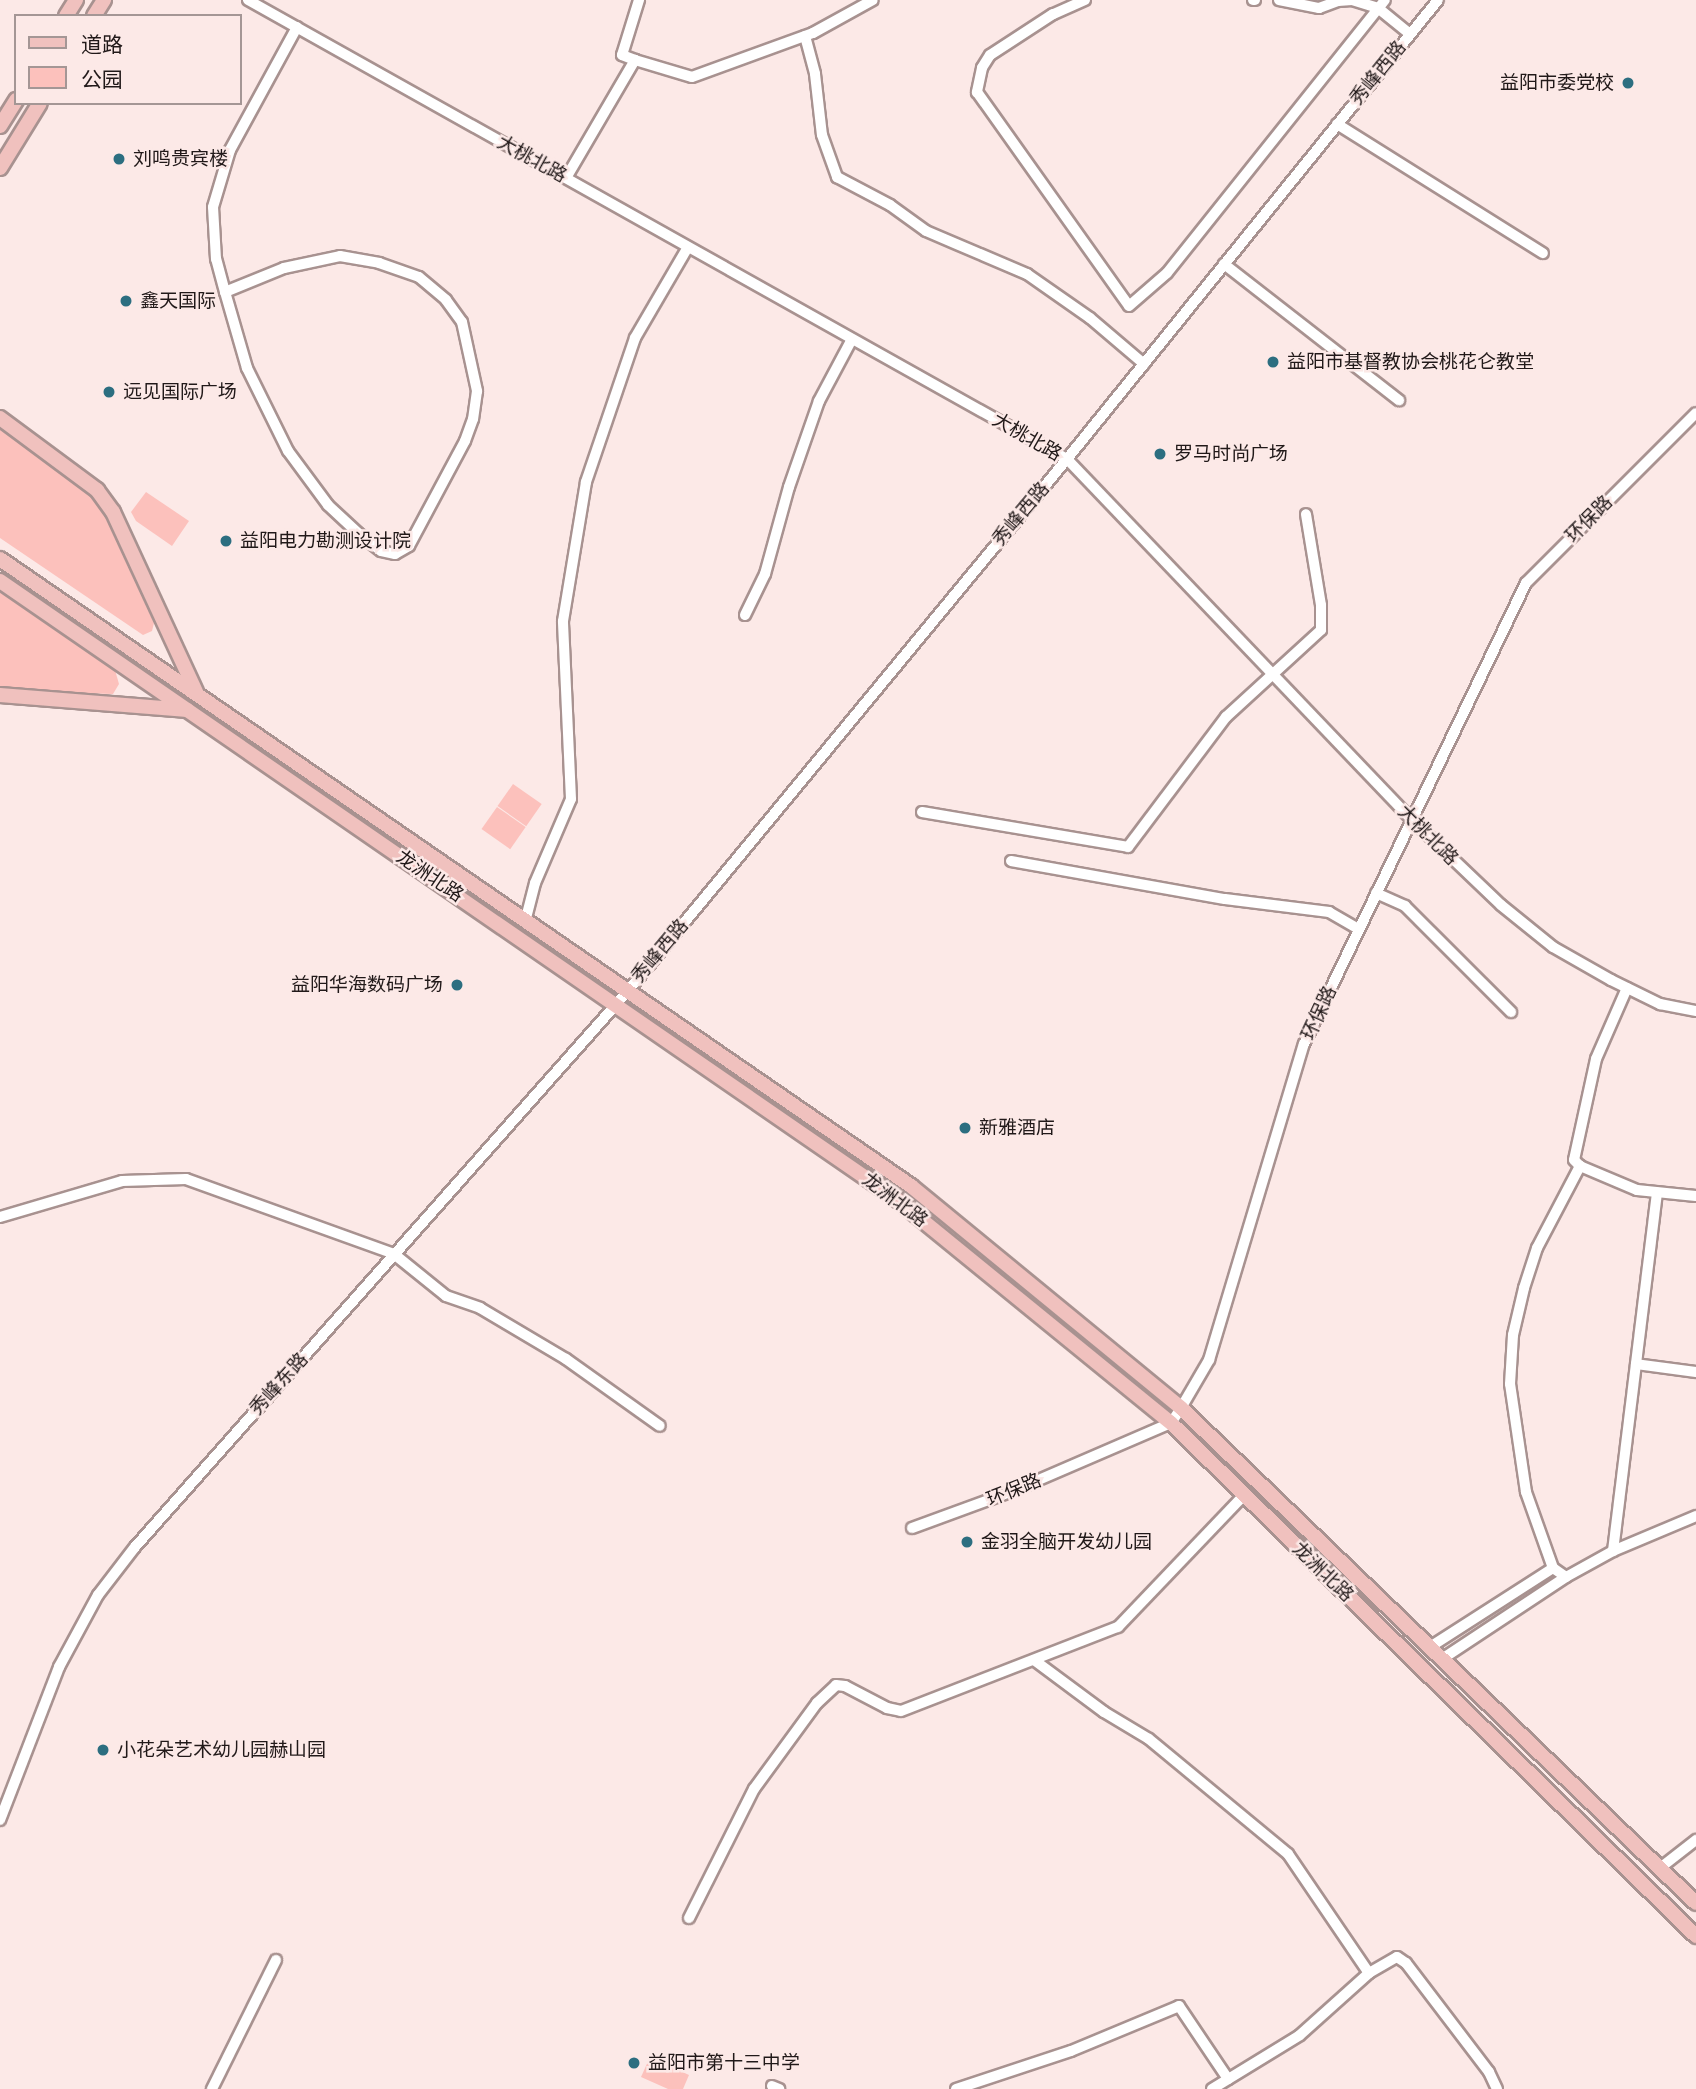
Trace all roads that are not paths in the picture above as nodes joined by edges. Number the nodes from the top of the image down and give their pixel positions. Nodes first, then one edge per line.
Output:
1 (248, 0) edge
2 (639, 0) edge
3 (873, 0) edge
4 (1085, 0) edge
5 (1279, 0) edge
6 (1438, 0) edge
7 (1381, 4) edge
8 (297, 27) junction
9 (1410, 34) junction
10 (805, 36) junction
11 (635, 60) junction
12 (14, 103) edge
13 (39, 105) edge
14 (1337, 124) junction
15 (0, 126) edge
16 (0, 168) edge
17 (566, 178) junction
18 (688, 247) junction
19 (1543, 253) dead end
20 (1224, 264) junction
21 (225, 292) junction
22 (852, 339) junction
23 (1144, 364) junction
24 (1399, 400) dead end
25 (1696, 413) edge
26 (0, 418) edge
27 (1067, 459) junction
28 (1306, 513) dead end
29 (0, 559) edge
30 (0, 581) edge
31 (744, 615) dead end
32 (1272, 674) junction
33 (197, 694) junction
34 (0, 695) edge
35 (187, 710) junction
36 (922, 812) dead end
37 (1411, 819) junction
38 (1011, 861) dead end
39 (1376, 893) junction
40 (526, 922) junction
41 (1359, 929) junction
42 (1627, 988) junction
43 (627, 992) junction
44 (616, 1004) junction
45 (1696, 1011) edge
46 (1511, 1012) dead end
47 (1580, 1166) junction
48 (1657, 1194) junction
49 (1696, 1196) edge
50 (0, 1217) edge
51 (394, 1254) junction
52 (1636, 1364) junction
53 (1696, 1371) edge
54 (1181, 1408) junction
55 (1171, 1423) junction
56 (660, 1426) dead end
57 (1244, 1495) junction
58 (1696, 1516) edge
59 (912, 1528) dead end
60 (1612, 1551) junction
61 (1553, 1569) junction
62 (1566, 1577) junction
63 (1430, 1647) junction
64 (1442, 1659) junction
65 (1034, 1660) junction
66 (0, 1820) edge
67 (1696, 1840) edge
68 (1660, 1868) junction
69 (1696, 1903) edge
70 (689, 1918) dead end
71 (1696, 1936) edge
72 (276, 1960) dead end
73 (1369, 1973) junction
74 (1228, 2079) junction
75 (212, 2089) edge
76 (956, 2089) edge
77 (1212, 2089) edge
78 (1497, 2089) edge

1 - 8 street, 大桃北路
2 - 11 street
3 - 10 street
4 - 7 street
5 - 7 street
6 - 9 street, 秀峰西路
7 - 9 street
8 - 17 street, 大桃北路
8 - 21 street
9 - 14 street, 秀峰西路
10 - 11 street
10 - 23 street
11 - 17 street
12 - 15 main road
13 - 16 main road
14 - 19 street
14 - 20 street, 秀峰西路
17 - 18 street, 大桃北路
18 - 22 street, 大桃北路
18 - 40 street
20 - 23 street, 秀峰西路
20 - 24 street
21 - 21 street
22 - 27 street, 大桃北路
22 - 31 street
23 - 27 street, 秀峰西路
25 - 37 street, 环保路
26 - 33 main road
27 - 32 street, 大桃北路
27 - 43 street, 秀峰西路
28 - 32 street
29 - 33 main road, 龙洲北路
30 - 35 main road, 龙洲北路
32 - 36 street
32 - 37 street, 大桃北路
33 - 40 main road, 龙洲北路
34 - 35 main road
35 - 44 main road, 龙洲北路
37 - 39 street, 环保路
37 - 42 street, 大桃北路
38 - 41 street
39 - 41 street, 环保路
39 - 46 street
40 - 43 main road, 龙洲北路
41 - 54 street, 环保路
42 - 45 street, 大桃北路
42 - 47 street
43 - 44 street, 秀峰东路
43 - 54 main road, 龙洲北路
44 - 51 street, 秀峰东路
44 - 55 main road, 龙洲北路
47 - 48 street
47 - 61 street
48 - 49 street
48 - 52 street
50 - 51 street
51 - 56 street
51 - 66 street, 秀峰东路
52 - 53 street
52 - 60 street
54 - 55 street, 环保路
54 - 63 main road, 龙洲北路
55 - 57 main road, 龙洲北路
55 - 59 street, 环保路
57 - 65 street
57 - 71 main road, 龙洲北路
58 - 60 street
60 - 62 street
61 - 62 street
61 - 63 street
62 - 64 street
63 - 64 main road, 龙洲北路
64 - 68 main road, 龙洲北路
65 - 70 street
65 - 73 street
67 - 68 street
68 - 69 main road, 龙洲北路
72 - 75 street
73 - 74 street
73 - 78 street
74 - 76 street
74 - 77 street

